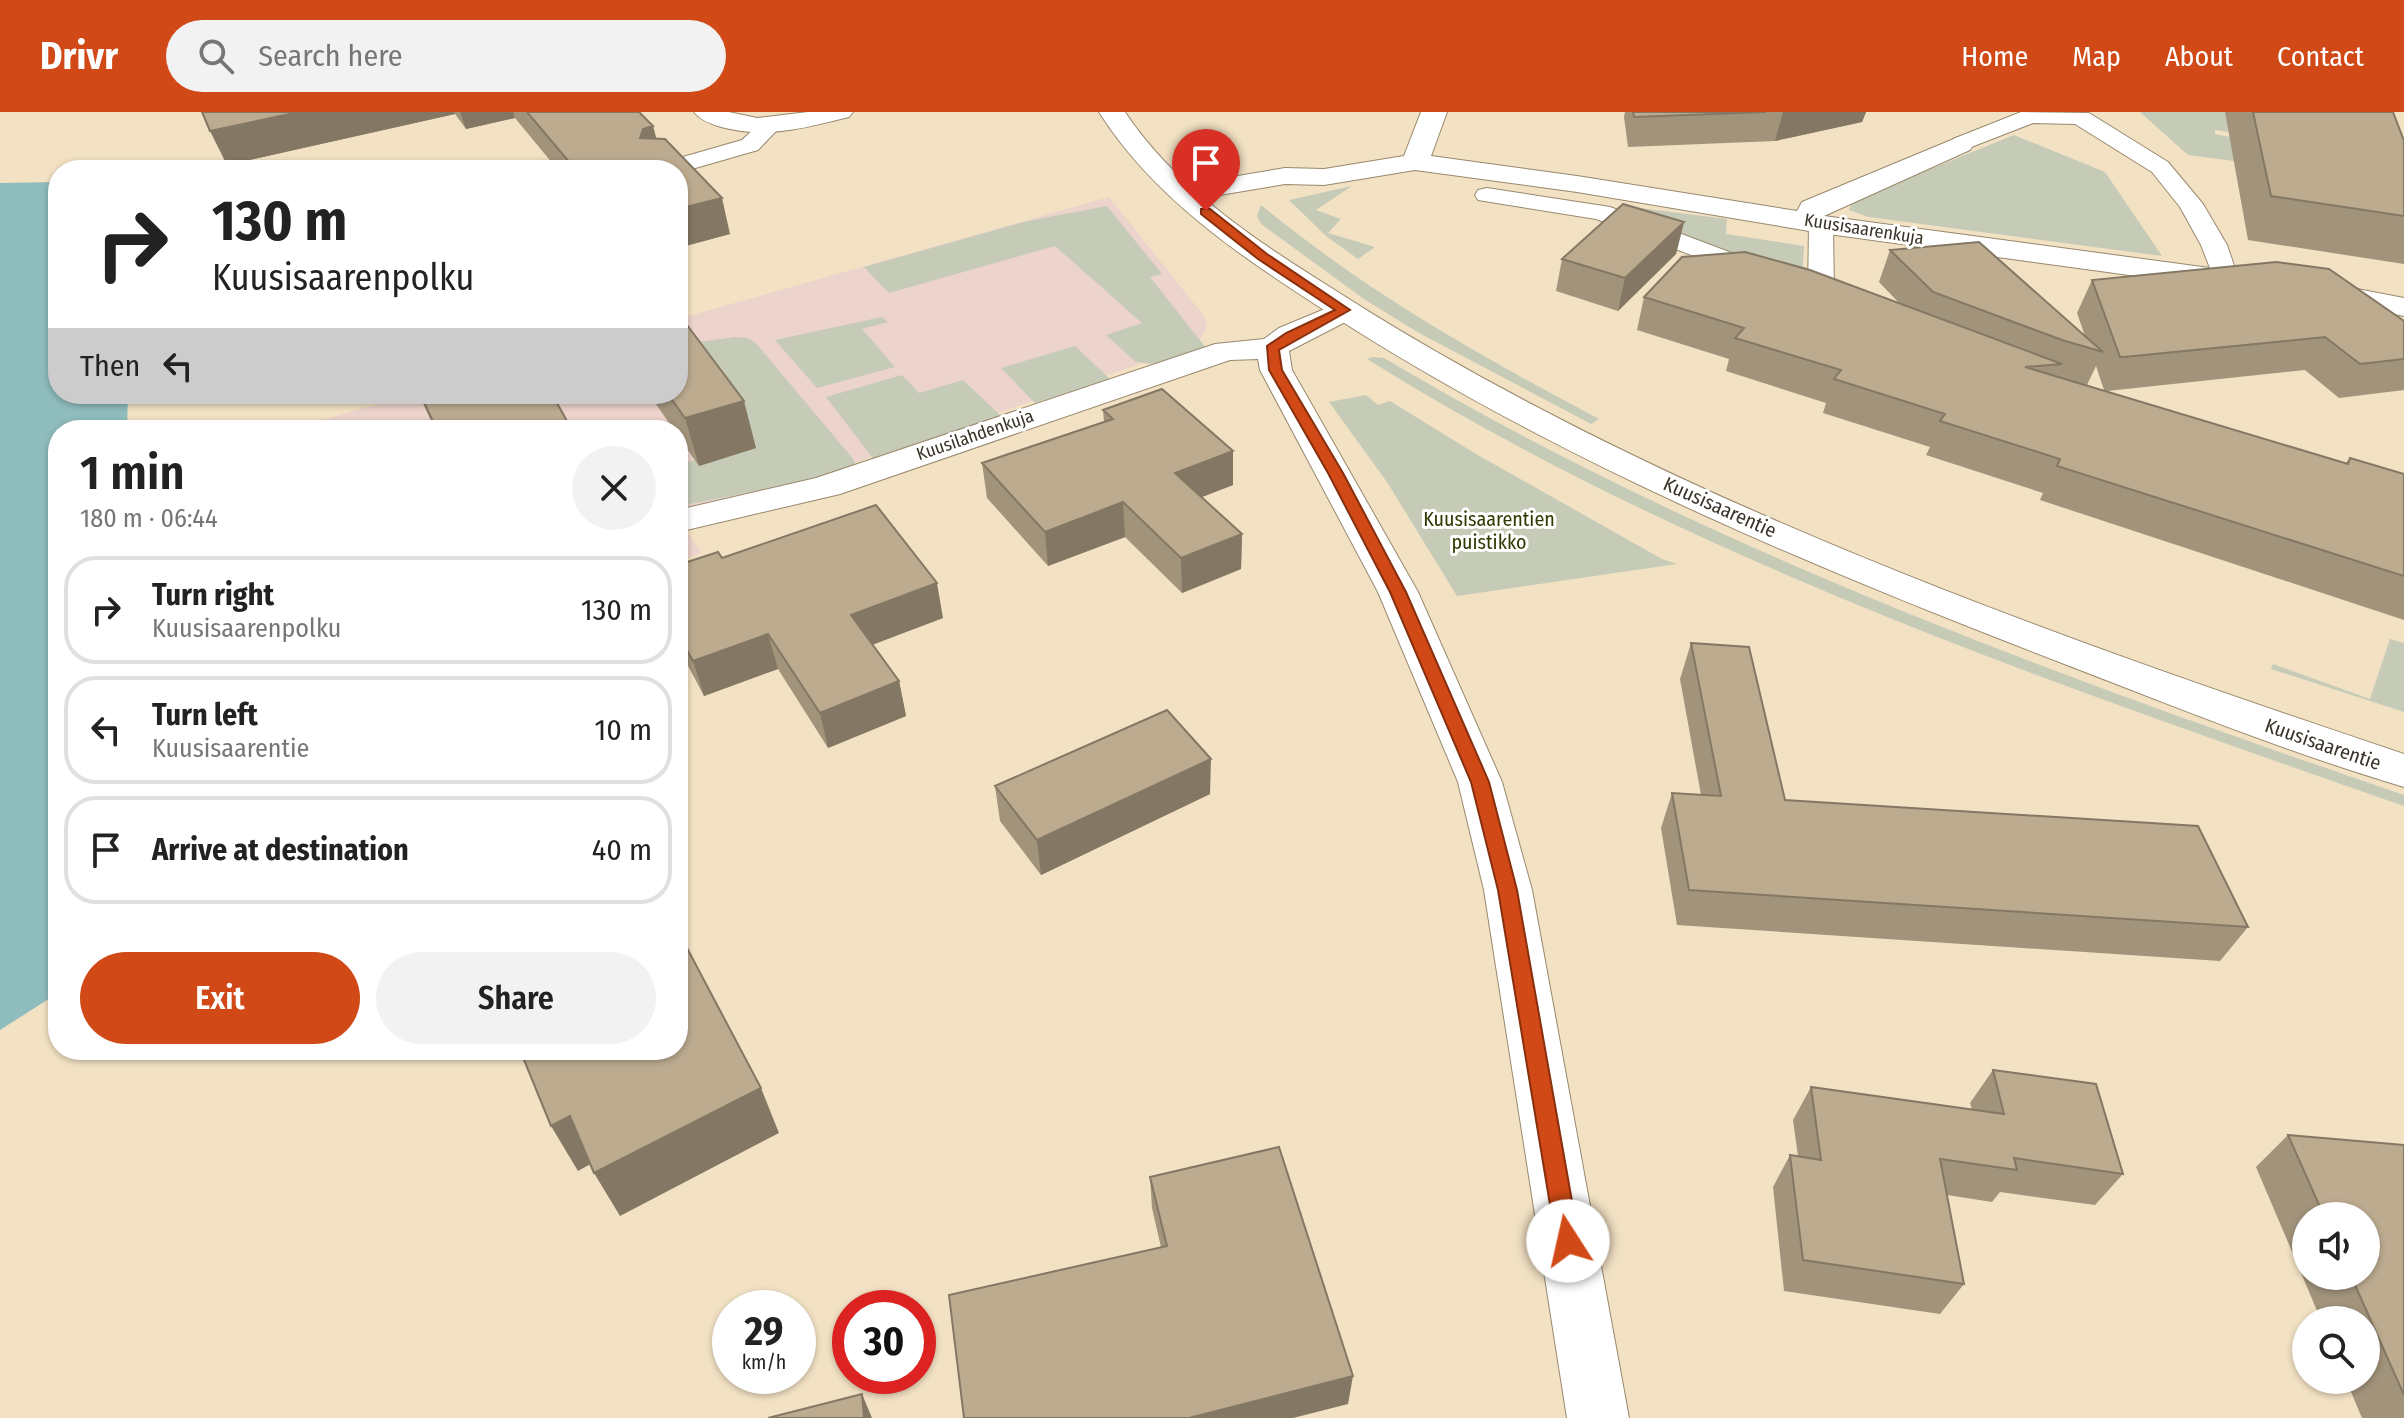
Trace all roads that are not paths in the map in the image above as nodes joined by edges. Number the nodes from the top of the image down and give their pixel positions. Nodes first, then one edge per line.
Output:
1 (707, 112) edge
2 (840, 112) edge
3 (1112, 112) edge
4 (1434, 112) edge
5 (768, 128) junction
6 (1961, 144) joint
7 (1415, 162) junction
8 (688, 163) edge
9 (1487, 195) dead end
10 (1195, 202) junction
11 (1814, 222) junction
12 (2255, 283) junction
13 (1821, 296) junction
14 (2404, 307) edge
15 (1849, 308) edge
16 (1344, 310) junction
17 (1272, 348) junction
18 (688, 519) edge
19 (2404, 771) edge
20 (1598, 1418) edge

1 - 5 street
2 - 5 street
3 - 10 street, Kuusisaarentie
4 - 7 street
5 - 8 lane
6 - 11 street
6 - 12 lane
7 - 10 street, Kuusisaarenkuja
7 - 11 street, Kuusisaarenkuja
9 - 13 lane
10 - 16 street, Kuusisaarentie
11 - 12 street, Kuusisaarenkuja
11 - 13 lane
12 - 14 street, Kuusisaarenkuja
13 - 15 lane
16 - 17 street
16 - 19 street, Kuusisaarentie
17 - 18 street, Kuusilahdenkuja
17 - 20 street

